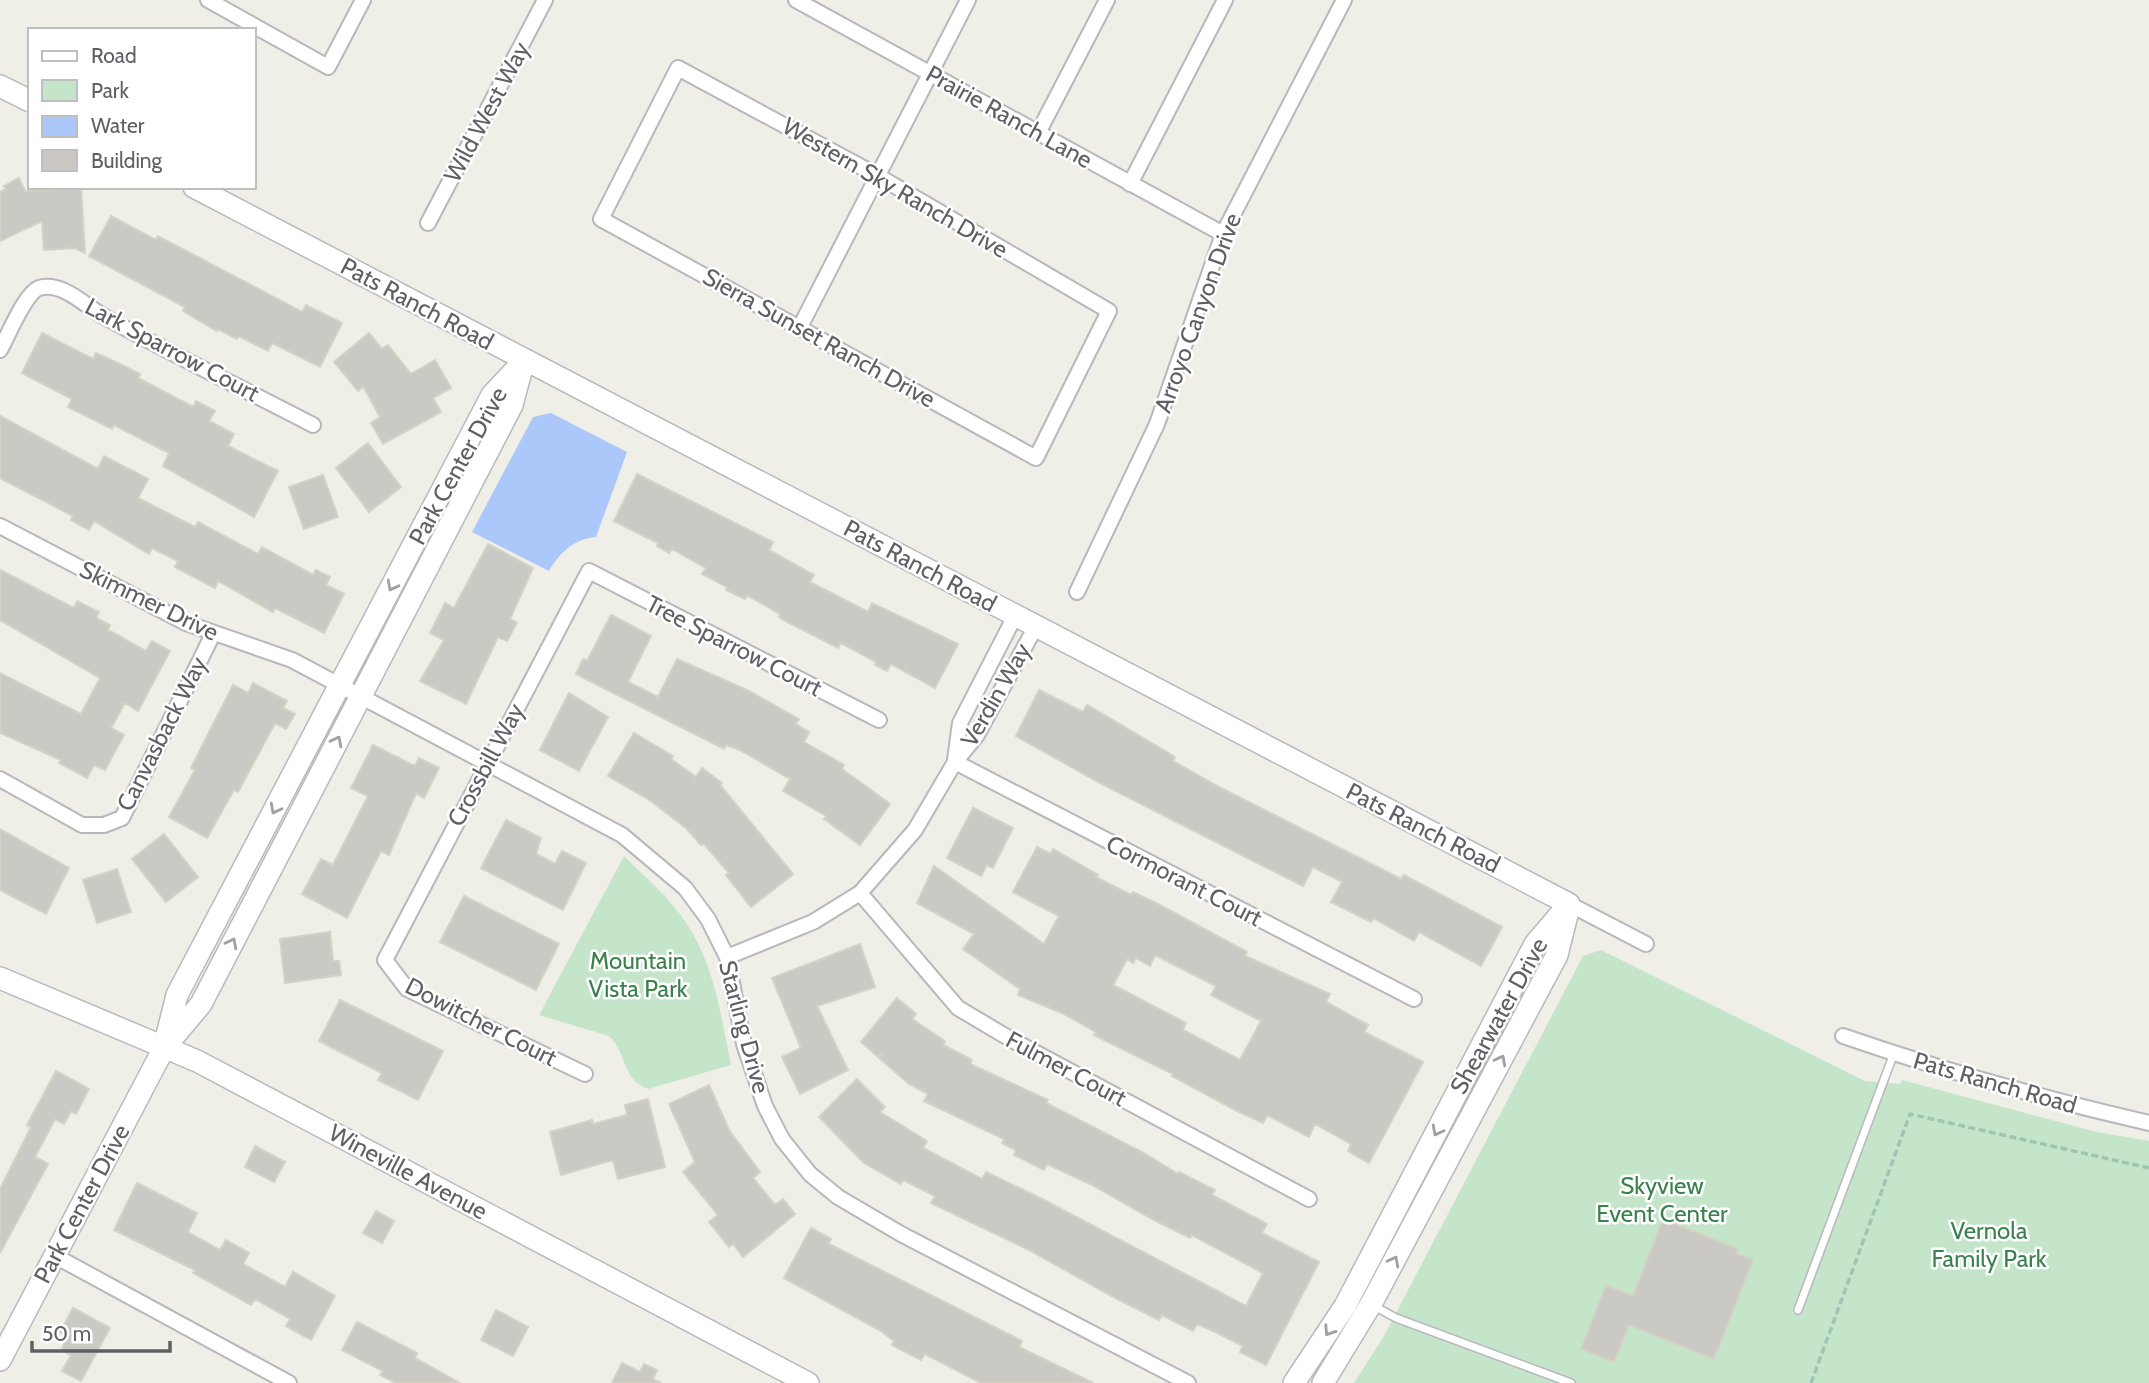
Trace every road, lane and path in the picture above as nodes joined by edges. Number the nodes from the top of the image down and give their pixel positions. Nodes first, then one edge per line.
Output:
1 (208, 0) edge
2 (363, 0) edge
3 (545, 0) edge
4 (796, 0) edge
5 (968, 0) edge
6 (1107, 0) edge
7 (1225, 0) edge
8 (1344, 0) edge
9 (814, 4) edge
10 (931, 74) junction
11 (0, 86) edge
12 (28, 101) edge
13 (1038, 133) junction
14 (878, 176) junction
15 (1130, 184) junction
16 (198, 189) edge
17 (601, 219) joint
18 (428, 223) dead end
19 (1223, 234) junction
20 (800, 327) junction
21 (0, 350) edge
22 (524, 360) junction
23 (313, 425) dead end
24 (1036, 458) joint
25 (0, 526) edge
26 (589, 570) joint
27 (1077, 592) dead end
28 (1015, 617) junction
29 (1036, 626) junction
30 (214, 635) junction
31 (340, 686) junction
32 (361, 696) junction
33 (879, 720) dead end
34 (955, 762) junction
35 (486, 763) junction
36 (0, 779) edge
37 (859, 893) junction
38 (1569, 904) junction
39 (1646, 944) dead end
40 (727, 957) junction
41 (385, 960) joint
42 (0, 978) edge
43 (1414, 999) dead end
44 (1843, 1036) dead end
45 (164, 1048) junction
46 (1894, 1053) junction
47 (586, 1074) dead end
48 (2149, 1123) edge
49 (2149, 1168) edge
50 (1309, 1199) dead end
51 (55, 1256) junction
52 (1371, 1304) junction
53 (1797, 1310) dead end
54 (0, 1360) edge
55 (289, 1383) edge
56 (808, 1383) edge
57 (1188, 1383) edge
58 (1294, 1383) edge
59 (1323, 1383) edge
60 (1570, 1383) edge
61 (1811, 1383) edge

1 - 2 street
3 - 18 street, Wild West Way
4 - 9 street, Prairie Ranch Lane
5 - 10 street
6 - 13 street
7 - 15 street
8 - 19 street, Arroyo Canyon Drive
9 - 10 street, Prairie Ranch Lane
10 - 13 street, Prairie Ranch Lane
10 - 14 street
11 - 12 street
13 - 15 street, Prairie Ranch Lane
14 - 17 street, Western Sky Ranch Drive
14 - 20 street
14 - 24 street, Western Sky Ranch Drive
15 - 19 street, Prairie Ranch Lane
16 - 22 street, Pats Ranch Road
17 - 20 street, Sierra Sunset Ranch Drive
19 - 27 street, Arroyo Canyon Drive
20 - 24 street, Sierra Sunset Ranch Drive
21 - 23 street, Lark Sparrow Court
22 - 28 street, Pats Ranch Road
22 -> 31 street, Park Center Drive
22 - 32 street, Park Center Drive
25 - 30 street, Skimmer Drive
26 - 33 street, Tree Sparrow Court
26 - 35 street, Crossbill Way
28 - 29 street, Pats Ranch Road
28 - 34 street, Verdin Way
29 - 34 street, Verdin Way
29 - 38 street, Pats Ranch Road
30 - 31 street, Skimmer Drive
30 - 36 street, Canvasback Way
31 - 32 street, Starling Drive
31 -> 45 street, Park Center Drive
32 - 35 street, Starling Drive
45 -> 32 street, Park Center Drive
34 - 37 street, Verdin Way
34 - 43 street, Cormorant Court
35 - 40 street, Starling Drive
35 - 41 street, Crossbill Way
37 - 40 street, Verdin Way
37 - 50 street, Fulmer Court
38 - 39 street, Pats Ranch Road
52 -> 38 street, Shearwater Drive
38 -> 58 street, Shearwater Drive
40 - 57 street, Starling Drive
41 - 47 street, Dowitcher Court
42 - 45 street, Wineville Avenue
44 - 46 street, Pats Ranch Road
45 - 51 street, Park Center Drive
45 - 56 street, Wineville Avenue
46 - 48 street, Pats Ranch Road
46 - 53 lane
49 - 61 path
51 - 54 street, Park Center Drive
51 - 55 street
52 - 59 street, Shearwater Drive
52 - 60 lane

